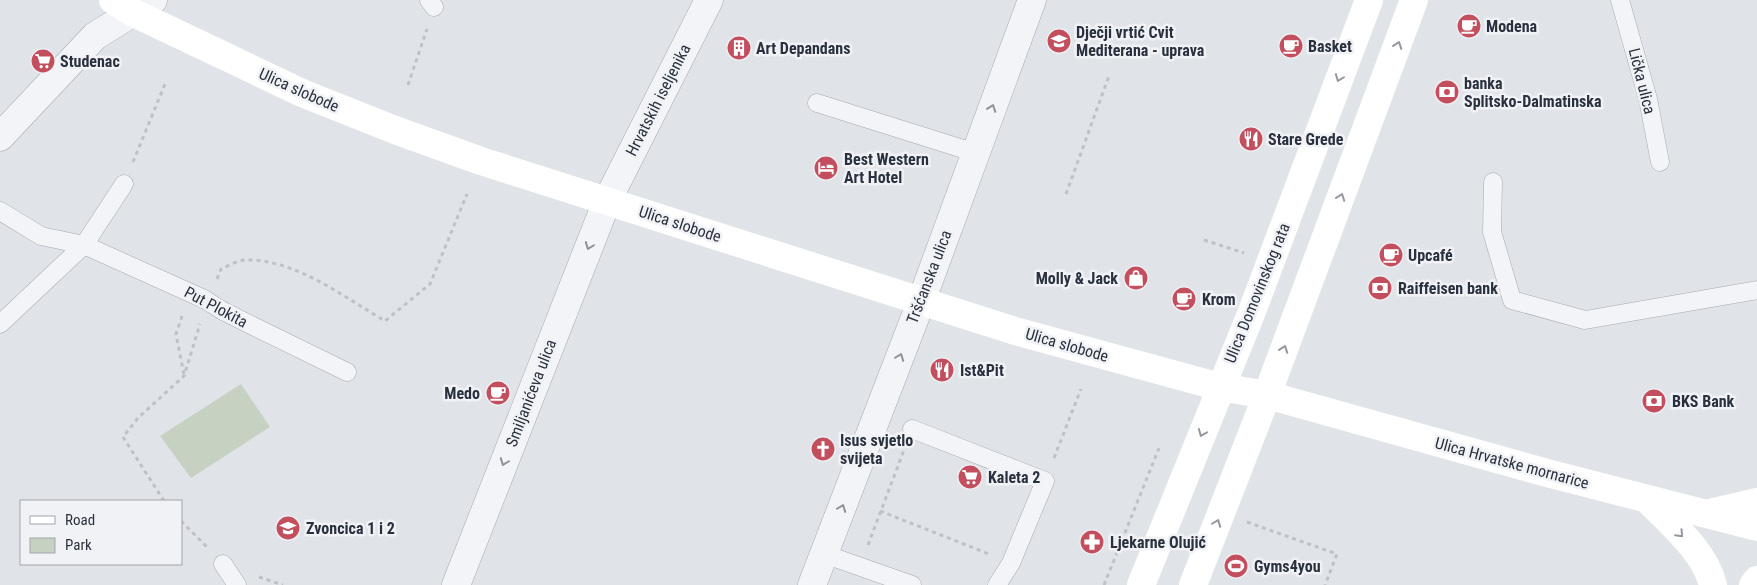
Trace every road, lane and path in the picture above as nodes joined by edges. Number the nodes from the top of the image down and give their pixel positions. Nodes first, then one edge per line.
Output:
1 (709, 0) edge
2 (1032, 0) edge
3 (1369, 0) edge
4 (1414, 0) edge
5 (1620, 0) edge
6 (133, 4) edge
7 (432, 4) edge
8 (1110, 76) dead end
9 (166, 84) dead end
10 (408, 85) dead end
11 (817, 103) dead end
12 (0, 137) edge
13 (976, 153) junction
14 (1660, 162) dead end
15 (1493, 182) dead end
16 (124, 184) joint
17 (468, 194) dead end
18 (1066, 194) dead end
19 (607, 200) junction
20 (0, 211) edge
21 (1204, 240) dead end
22 (84, 244) junction
23 (1250, 254) dead end
24 (1757, 290) edge
25 (202, 293) junction
26 (921, 302) junction
27 (0, 324) edge
28 (200, 324) dead end
29 (348, 372) dead end
30 (184, 376) junction
31 (1220, 388) junction
32 (1081, 389) dead end
33 (1267, 395) junction
34 (912, 429) joint
35 (1159, 448) dead end
36 (1045, 481) junction
37 (1647, 499) junction
38 (163, 500) edge
39 (1757, 502) edge
40 (880, 511) junction
41 (1705, 514) junction
42 (1239, 519) dead end
43 (1757, 527) edge
44 (824, 554) junction
45 (1011, 562) junction
46 (223, 564) dead end
47 (860, 566) junction
48 (1757, 580) edge
49 (236, 585) edge
50 (456, 585) edge
51 (812, 585) edge
52 (912, 585) edge
53 (997, 585) edge
54 (1104, 585) edge
55 (1141, 585) edge
56 (1193, 585) edge
57 (1325, 585) edge
58 (1713, 585) edge
59 (1753, 585) edge

1 - 19 street, Hrvatskih iseljenika
13 -> 2 street, Tršćanska ulica
3 -> 31 main road, Ulica Domovinskog rata
33 -> 4 main road
5 - 14 lane, Lička ulica
6 - 12 street
6 - 19 main road, Ulica slobode
7 - 10 path
8 - 18 path
9 - 16 path
11 - 13 lane
13 - 26 street, Tršćanska ulica
15 - 24 lane
16 - 22 lane
17 - 25 path
19 - 26 main road, Ulica slobode
19 -> 50 street, Smiljanićeva ulica
20 - 22 lane, Put Plokita
21 - 23 path
22 - 25 lane, Put Plokita
22 - 27 lane
25 - 29 lane, Put Plokita, bridge
25 - 30 path
26 - 31 main road, Ulica slobode
44 -> 26 street, Tršćanska ulica
28 - 30 path
30 - 38 path
31 - 33 main road, Ulica slobode
31 -> 55 main road, Ulica Domovinskog rata
32 - 36 path
33 - 37 main road, Ulica Hrvatske mornarice
56 -> 33 main road
34 - 36 lane
34 - 40 path
35 - 54 path
36 - 45 lane
37 - 41 main road, Ulica Hrvatske mornarice
37 -> 58 main road
39 - 41 main road
40 - 45 path
40 - 47 path
41 - 43 main road, Ulica Hrvatske mornarice
42 - 57 path
44 - 47 lane
44 - 51 street, Tršćanska ulica
45 - 53 lane
46 - 49 lane
47 - 52 lane
48 - 59 main road

